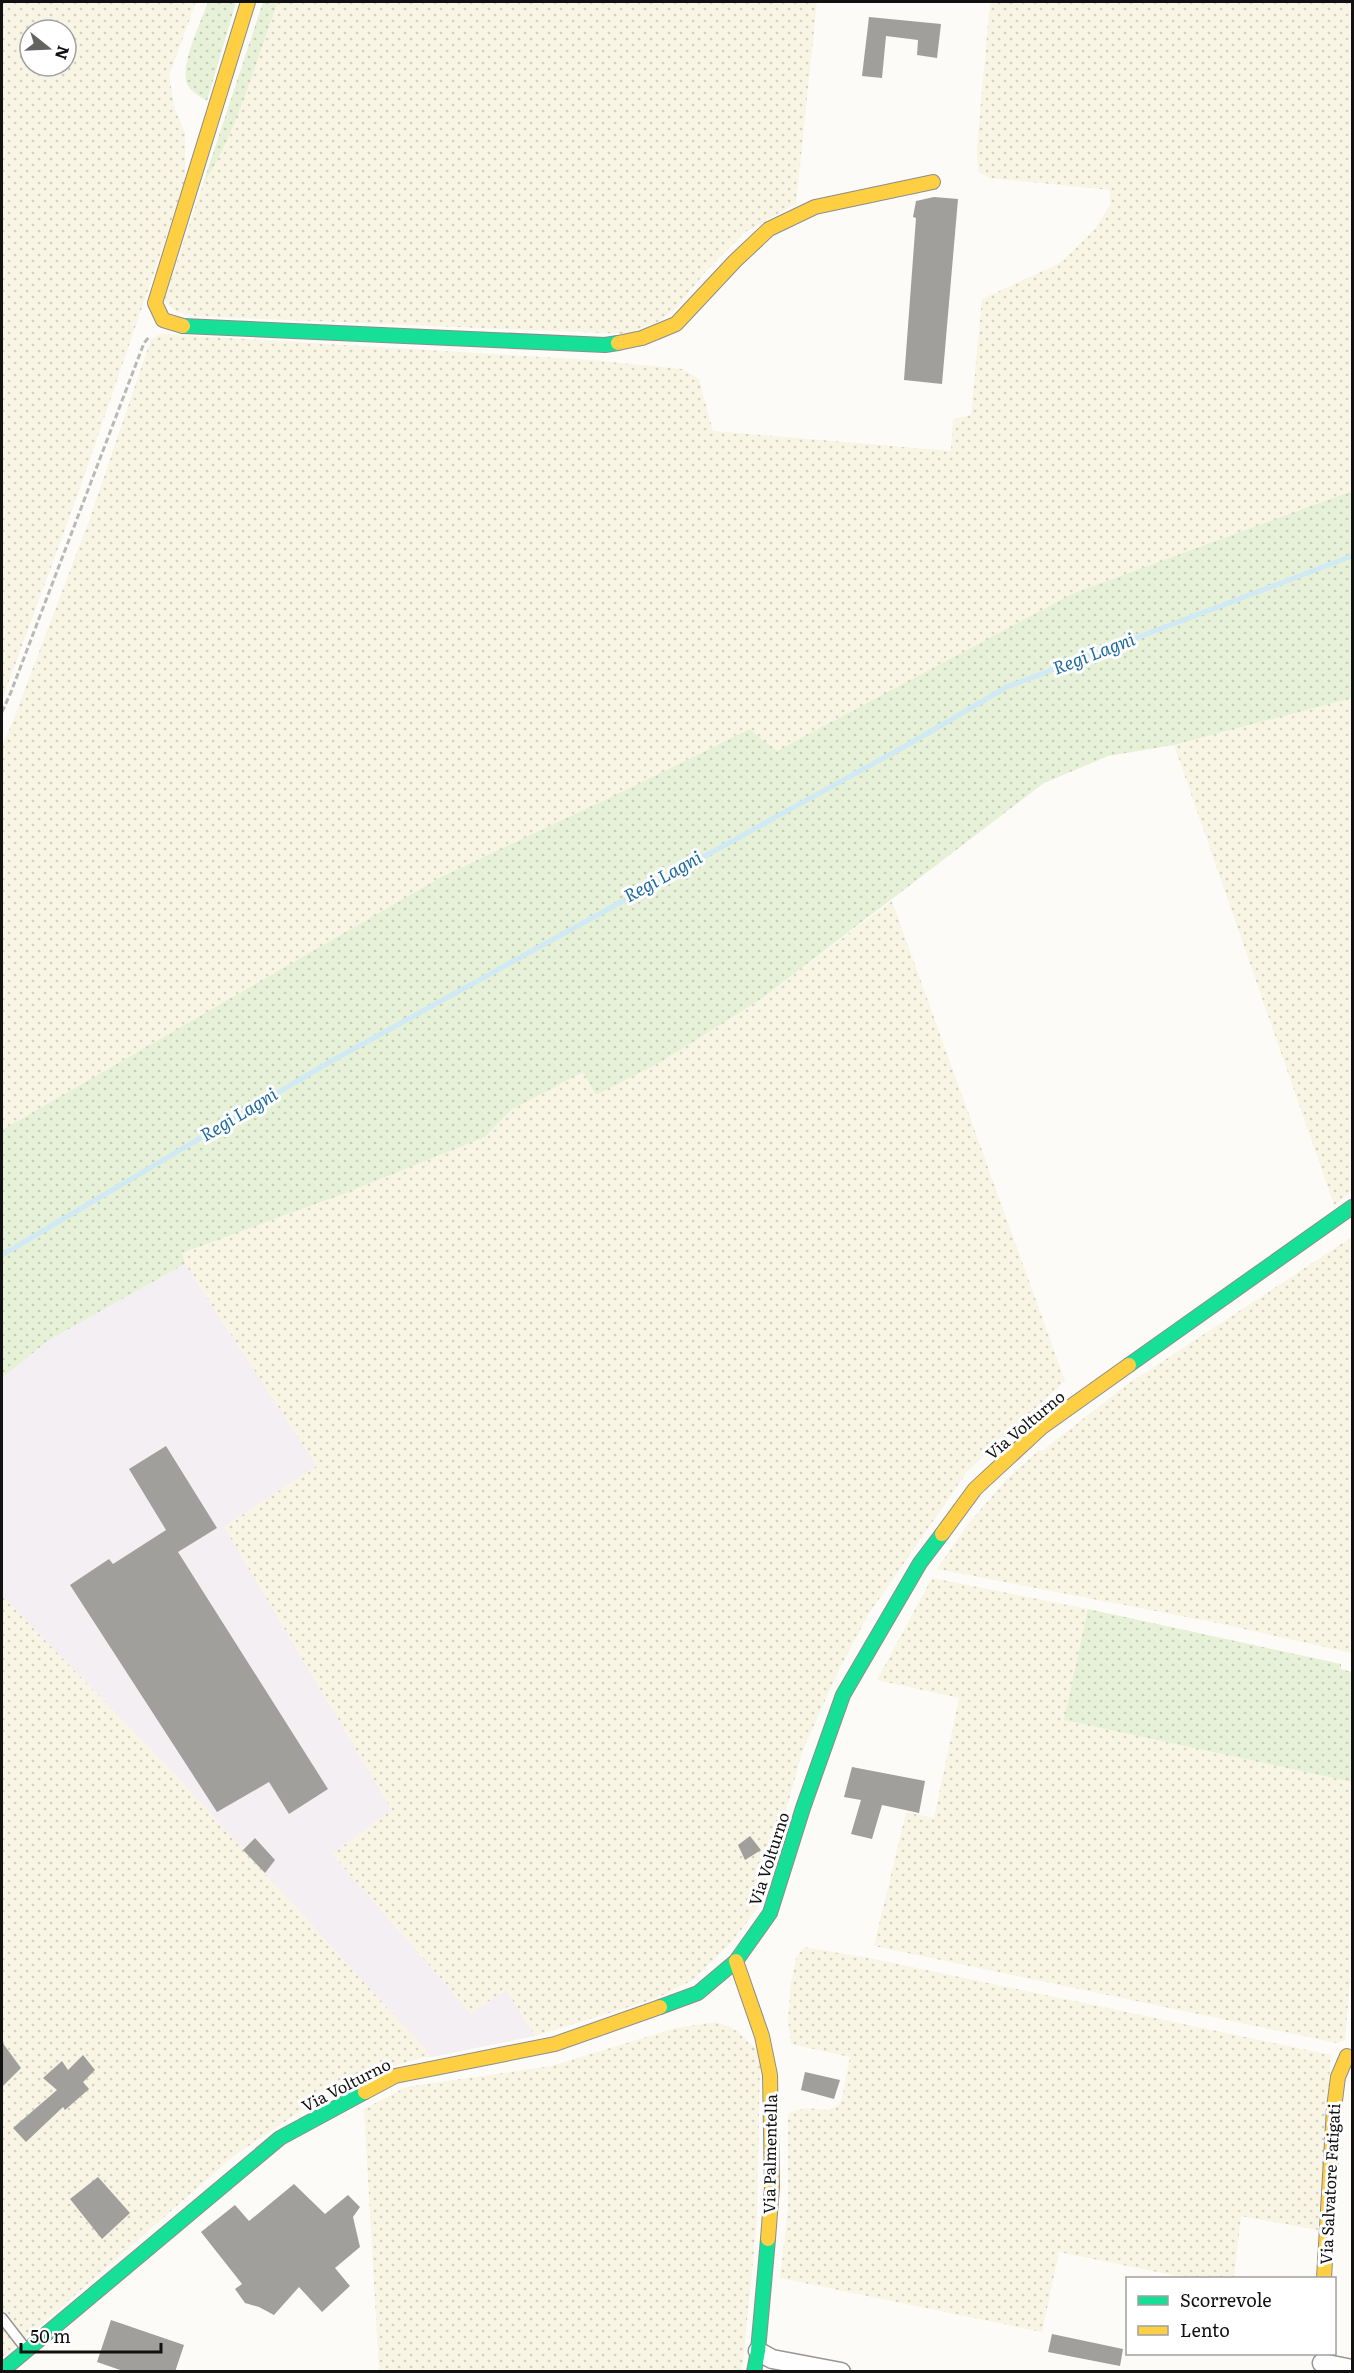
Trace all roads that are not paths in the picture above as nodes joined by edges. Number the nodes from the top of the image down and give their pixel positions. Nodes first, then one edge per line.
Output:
1 (248, 2) edge
2 (933, 182) dead end
3 (1353, 1207) edge
4 (736, 1961) junction
5 (1347, 2056) dead end
6 (1324, 2277) edge
7 (2, 2318) edge
8 (27, 2350) junction
9 (758, 2351) junction
10 (1322, 2363) edge
11 (1353, 2369) edge
12 (2, 2371) edge
13 (754, 2372) edge
14 (841, 2372) edge

1 - 2 street
3 - 4 street, Via Volturno
4 - 8 street, Via Volturno
4 - 9 street, Via Palmentella
5 - 6 street, Via Salvatore Fatigati
7 - 8 lane
8 - 12 street, Via Volturno
9 - 13 street, Via Palmentella
9 - 14 street
10 - 11 street

